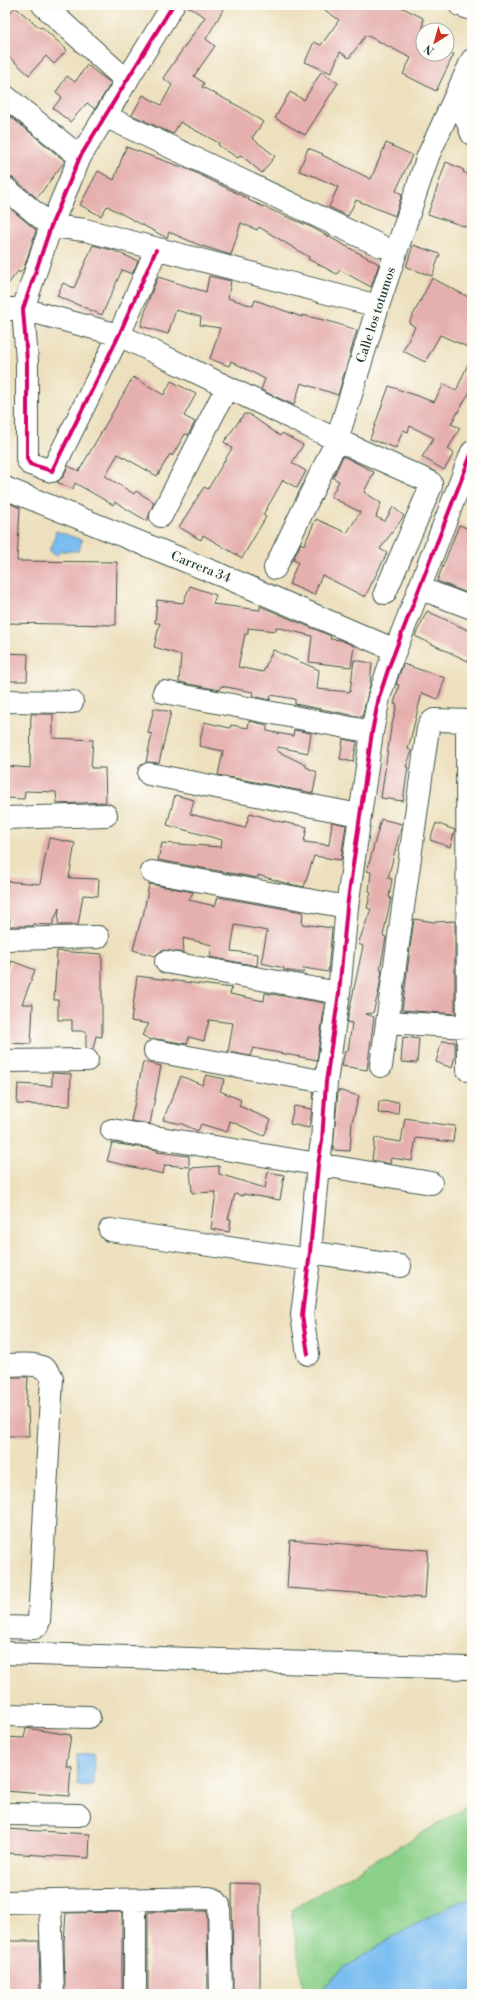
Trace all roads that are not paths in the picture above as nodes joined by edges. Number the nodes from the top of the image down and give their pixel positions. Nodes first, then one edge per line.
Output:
1 (43, 5) edge
2 (173, 5) edge
3 (460, 5) edge
4 (472, 9) edge
5 (472, 60) edge
6 (127, 81) junction
7 (457, 94) junction
8 (5, 96) edge
9 (105, 116) junction
10 (472, 134) edge
11 (80, 157) junction
12 (5, 188) edge
13 (51, 226) junction
14 (381, 246) dead end
15 (156, 250) junction
16 (378, 306) junction
17 (14, 309) edge
18 (119, 335) junction
19 (227, 387) junction
20 (337, 440) junction
21 (472, 452) edge
22 (5, 488) edge
23 (463, 500) edge
24 (161, 516) dead end
25 (275, 568) dead end
26 (419, 588) junction
27 (385, 593) dead end
28 (472, 608) edge
29 (395, 650) junction
30 (164, 692) dead end
31 (5, 701) edge
32 (72, 702) dead end
33 (469, 721) edge
34 (372, 732) junction
35 (149, 774) dead end
36 (106, 814) dead end
37 (359, 814) junction
38 (5, 818) edge
39 (152, 872) dead end
40 (347, 907) junction
41 (98, 938) dead end
42 (5, 939) edge
43 (166, 962) dead end
44 (339, 993) junction
45 (387, 1022) junction
46 (467, 1027) junction
47 (155, 1051) dead end
48 (88, 1060) dead end
49 (5, 1061) edge
50 (380, 1066) dead end
51 (468, 1070) dead end
52 (326, 1082) junction
53 (112, 1130) dead end
54 (318, 1165) junction
55 (431, 1183) dead end
56 (110, 1230) dead end
57 (310, 1256) junction
58 (400, 1266) dead end
59 (308, 1354) dead end
60 (5, 1365) edge
61 (5, 1627) edge
62 (5, 1653) edge
63 (466, 1668) dead end
64 (5, 1715) edge
65 (89, 1717) dead end
66 (5, 1814) edge
67 (79, 1815) dead end
68 (135, 1900) junction
69 (5, 1902) edge
70 (50, 1902) junction
71 (53, 1994) edge
72 (134, 1994) edge
73 (221, 1994) edge

1 - 6 street
2 - 6 street
3 - 4 street
5 - 7 street, Calle los totumos
6 - 9 street
7 - 10 street
7 - 16 street, Calle los totumos
8 - 11 street
9 - 11 street
9 - 14 street
11 - 13 street
12 - 13 street
13 - 15 street
13 - 17 street
15 - 16 street
15 - 18 street
16 - 20 street, Calle los totumos
17 - 18 street
17 - 18 street
18 - 19 street
19 - 20 street
19 - 24 street
20 - 25 street, Calle los totumos
20 - 27 street
21 - 23 street
22 - 29 street, Carrera 34
23 - 26 street
26 - 28 street
26 - 29 street
29 - 34 street
30 - 34 street
31 - 32 street
33 - 45 street
33 - 46 street
34 - 37 street
35 - 37 street
36 - 38 street
37 - 40 street
39 - 40 street
40 - 44 street
41 - 42 street
43 - 44 street
44 - 52 street
45 - 46 street
45 - 50 street
46 - 51 street
47 - 52 street
48 - 49 street
52 - 54 street
53 - 54 street
54 - 55 street
54 - 57 street
56 - 57 street
57 - 58 street
57 - 59 street
60 - 61 street
62 - 63 street
64 - 65 street
66 - 67 street
68 - 70 street
68 - 72 street
68 - 73 street
69 - 70 street
70 - 71 street

